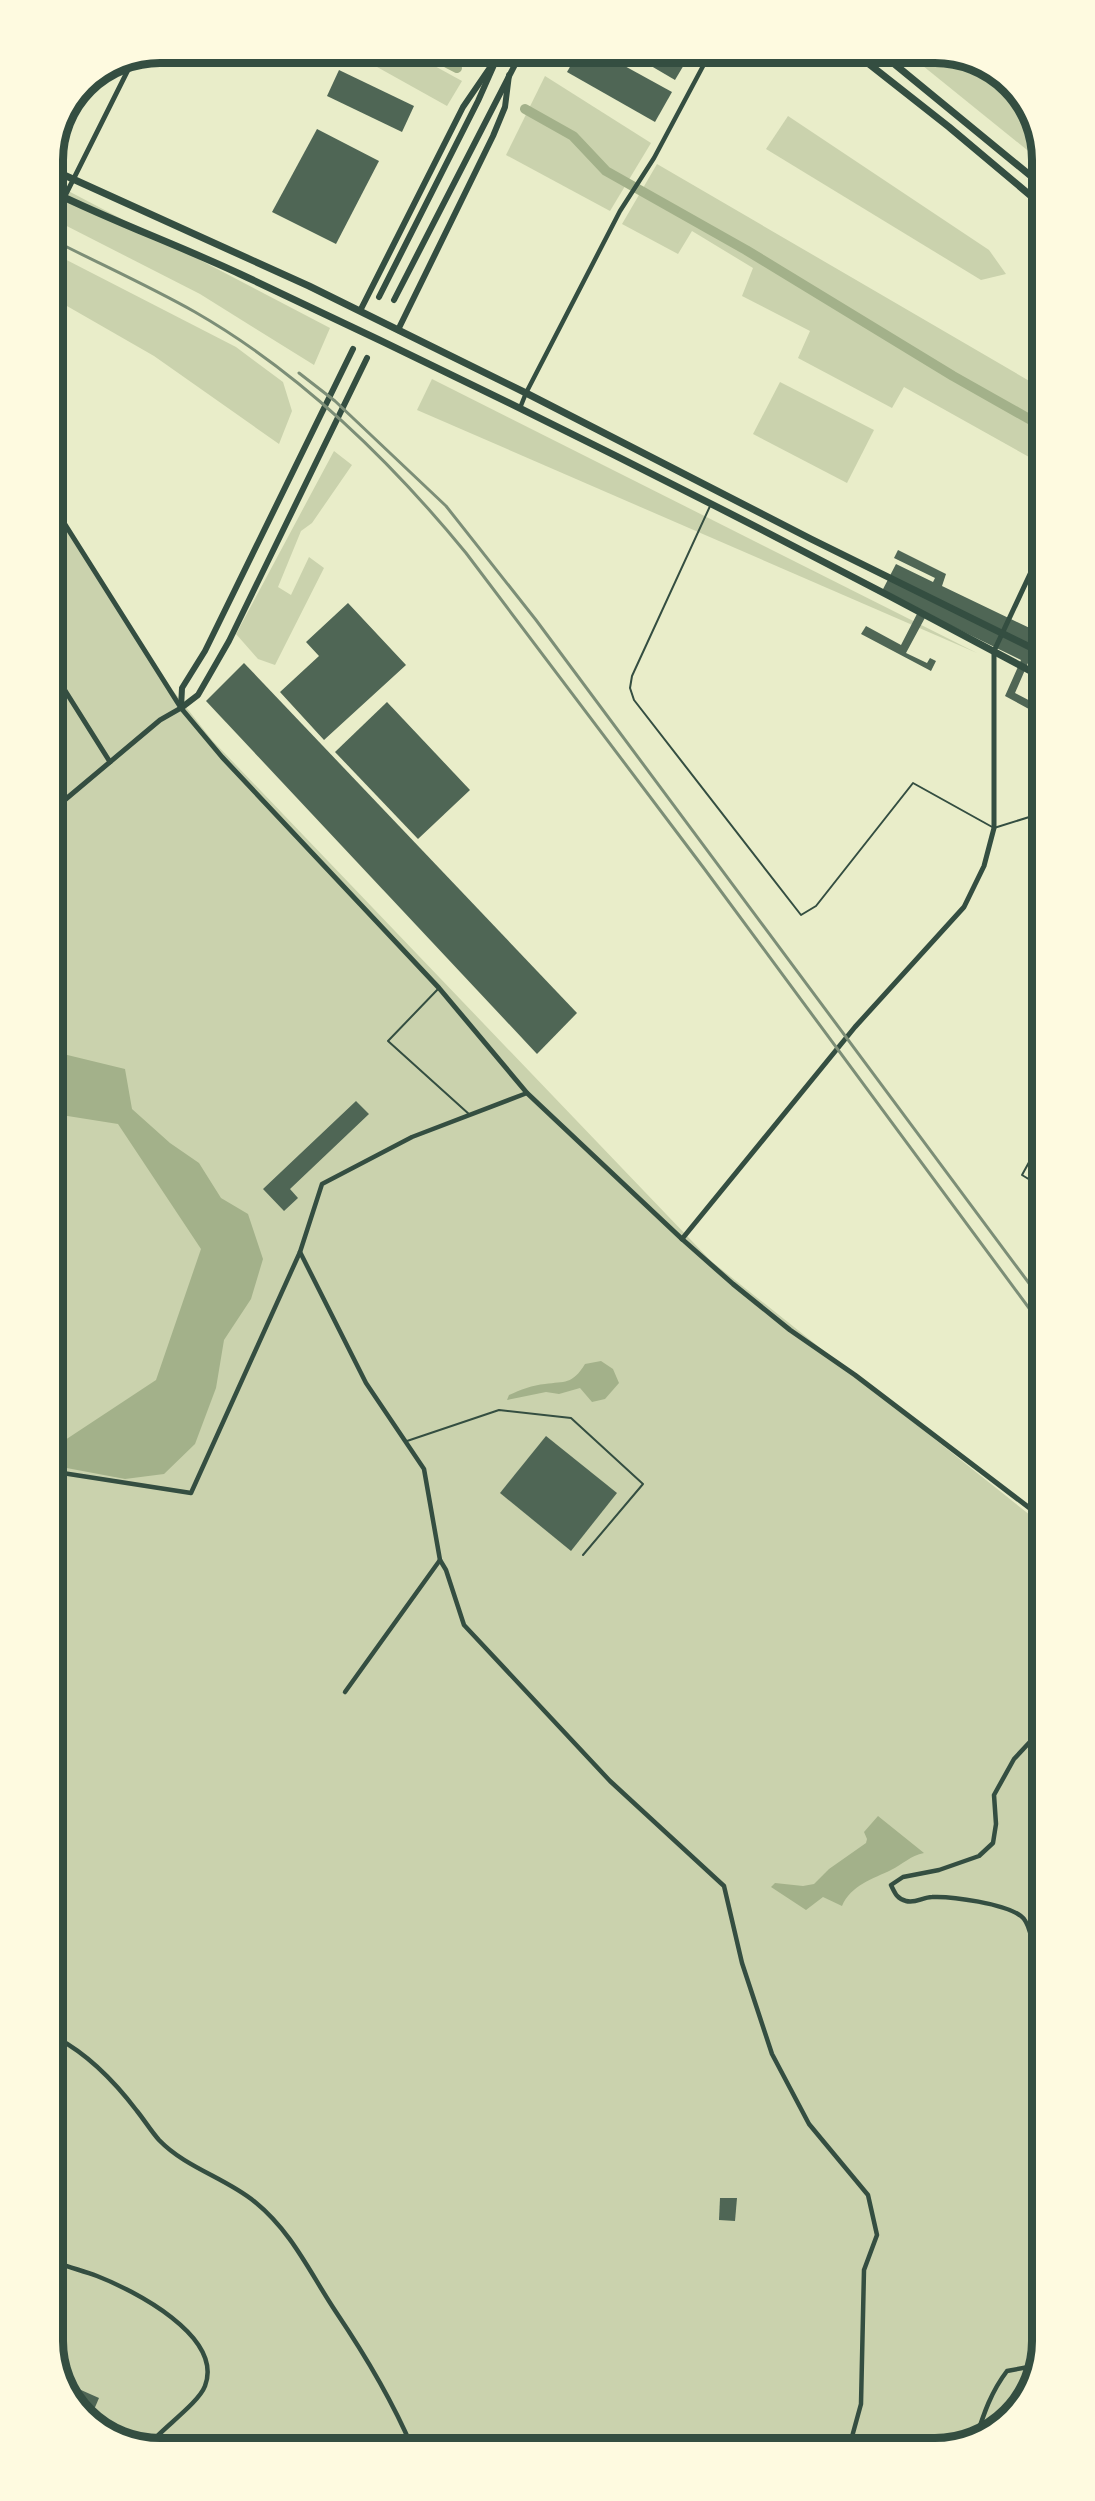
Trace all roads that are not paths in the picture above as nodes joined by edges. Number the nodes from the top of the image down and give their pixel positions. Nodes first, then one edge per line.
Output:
1 (493, 63) edge
2 (495, 63) edge
3 (516, 63) edge
4 (705, 63) edge
5 (868, 63) edge
6 (893, 63) edge
7 (129, 68) edge
8 (509, 75) junction
9 (63, 174) edge
10 (1032, 177) edge
11 (73, 179) junction
12 (1032, 197) edge
13 (64, 198) joint
14 (379, 297) dead end
15 (394, 300) dead end
16 (360, 311) junction
17 (398, 330) junction
18 (353, 349) dead end
19 (368, 357) dead end
20 (526, 393) junction
21 (520, 408) junction
22 (711, 504) junction
23 (63, 521) edge
24 (1032, 570) edge
25 (1002, 633) junction
26 (1032, 648) edge
27 (994, 651) junction
28 (1032, 672) edge
29 (63, 687) edge
30 (181, 708) junction
31 (110, 762) junction
32 (63, 801) edge
33 (1032, 816) edge
34 (994, 828) junction
35 (439, 987) junction
36 (527, 1093) junction
37 (470, 1115) junction
38 (1032, 1158) edge
39 (1032, 1181) edge
40 (682, 1239) junction
41 (300, 1252) junction
42 (404, 1442) junction
43 (63, 1473) edge
44 (1032, 1510) edge
45 (583, 1555) dead end
46 (440, 1560) junction
47 (345, 1692) dead end
48 (1032, 1740) edge
49 (1032, 1943) edge
50 (63, 2041) edge
51 (63, 2265) edge
52 (1028, 2367) edge
53 (979, 2427) edge
54 (154, 2438) edge
55 (408, 2438) edge
56 (852, 2438) edge

1 - 16 main road
2 - 14 main road
3 - 8 main road
4 - 20 street
5 - 12 main road
6 - 10 main road
7 - 11 street
8 - 15 main road
8 - 17 main road
9 - 11 main road
11 - 13 street
11 - 16 main road
13 - 21 main road
16 - 17 main road
17 - 20 main road
18 - 30 main road
19 - 30 main road
20 - 21 street
20 - 25 main road
21 - 22 main road
22 - 27 main road
22 - 34 lane
23 - 30 street
24 - 25 street
25 - 26 main road
25 - 27 street
27 - 28 main road
27 - 34 street
29 - 31 street
30 - 31 street
30 - 35 street
31 - 32 street
33 - 34 lane
34 - 40 street
35 - 36 street
35 - 37 lane
36 - 37 street
36 - 40 street
37 - 41 street
38 - 39 lane
40 - 44 street
41 - 42 street
41 - 43 street
42 - 45 lane
42 - 46 street
46 - 47 street
46 - 56 street
48 - 49 street
50 - 55 street
51 - 54 street
52 - 53 street

